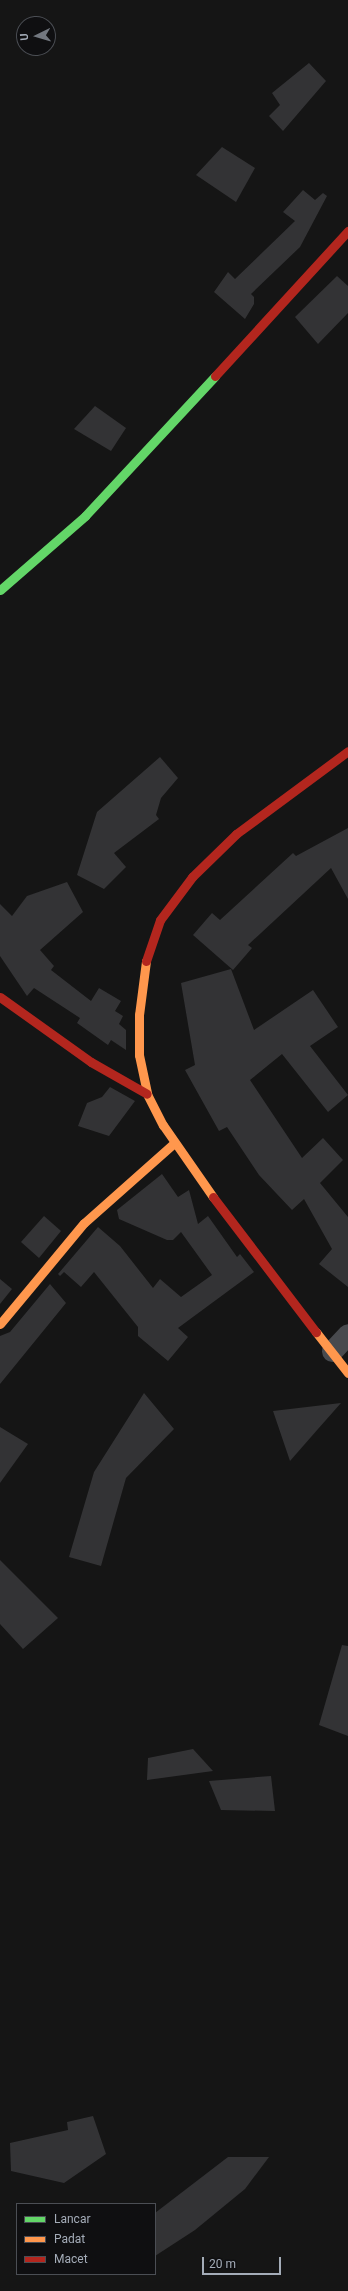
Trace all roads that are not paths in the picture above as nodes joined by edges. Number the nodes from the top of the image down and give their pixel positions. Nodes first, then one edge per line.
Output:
1 (348, 231) edge
2 (0, 590) edge
3 (348, 751) edge
4 (0, 997) edge
5 (147, 1094) junction
6 (174, 1143) junction
7 (0, 1324) edge
8 (348, 1334) edge
9 (332, 1351) junction
10 (348, 1373) edge

1 - 2 street
3 - 5 street
4 - 5 street
5 - 6 street
6 - 7 street
6 - 9 street
8 - 9 street
9 - 10 street

